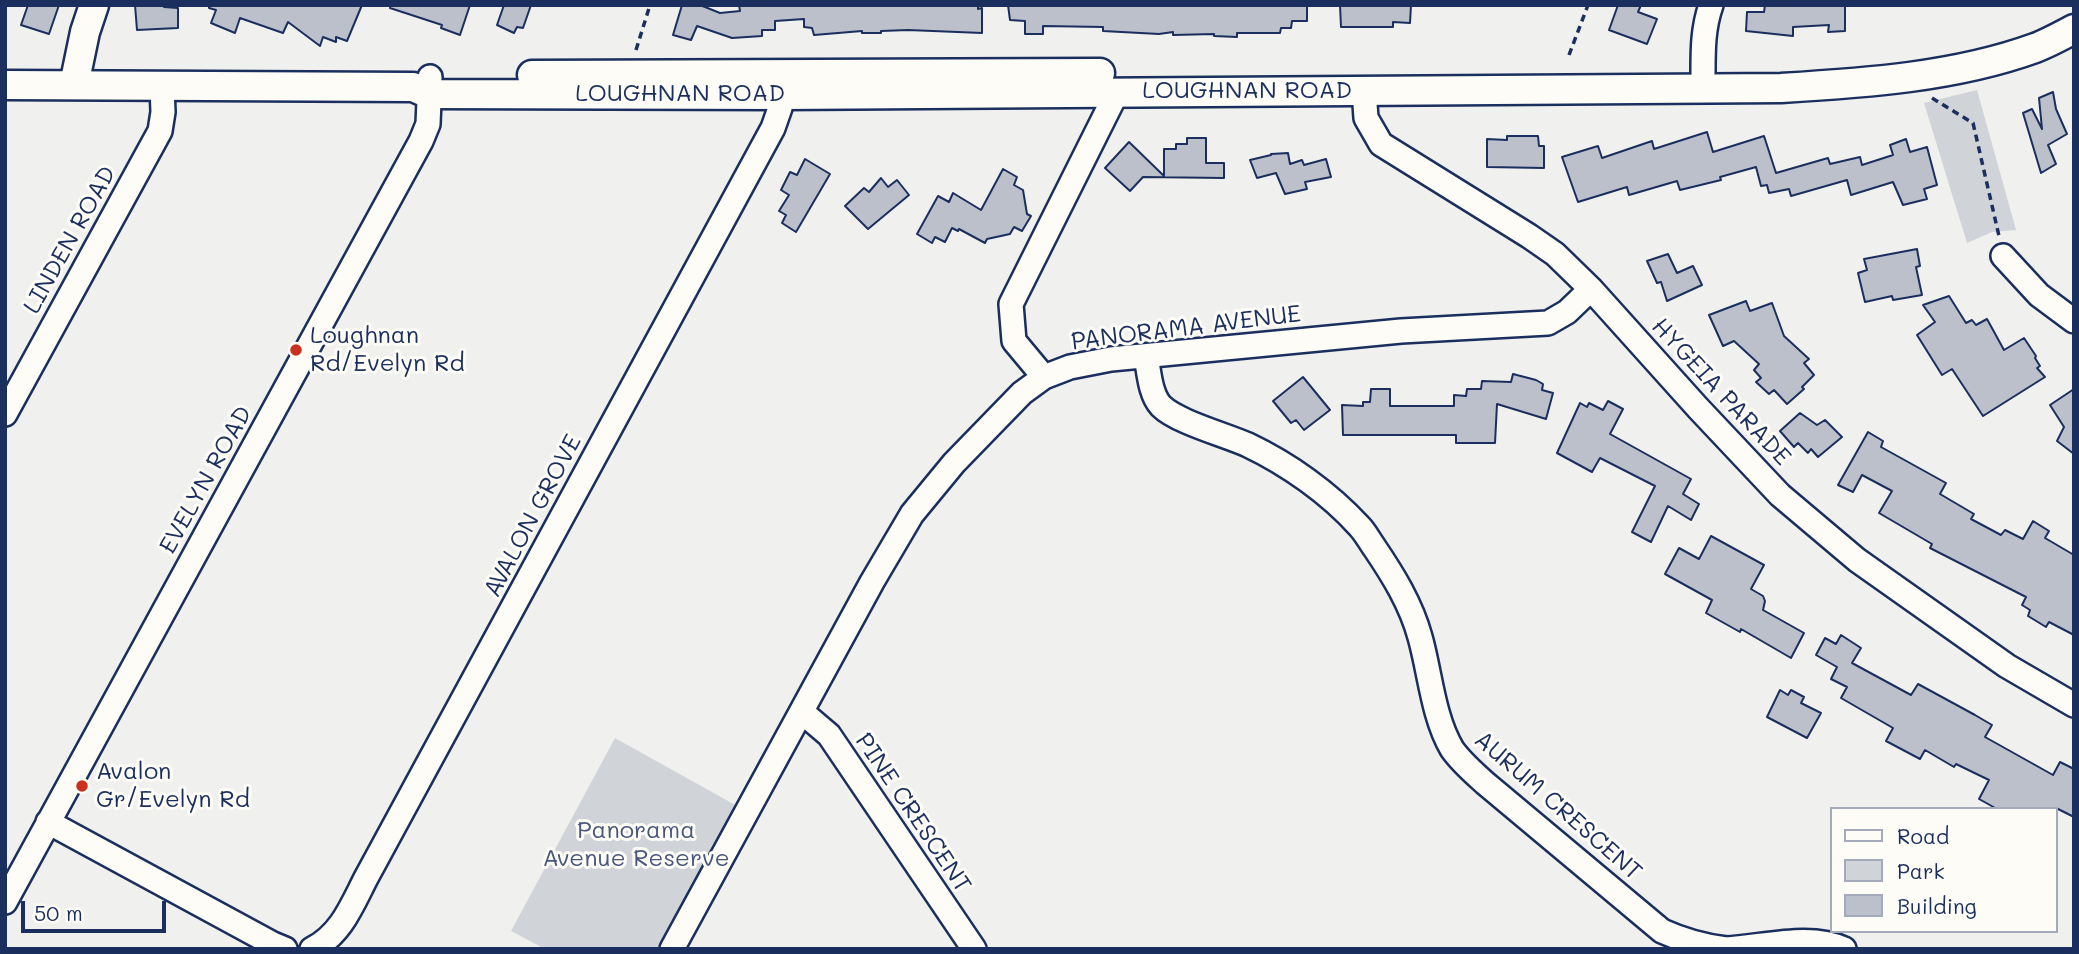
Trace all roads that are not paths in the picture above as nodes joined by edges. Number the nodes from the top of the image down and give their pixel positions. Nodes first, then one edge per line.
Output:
1 (94, 5) edge
2 (1711, 5) edge
3 (2074, 27) edge
4 (1703, 73) junction
5 (5, 85) edge
6 (74, 85) junction
7 (162, 86) junction
8 (424, 86) junction
9 (1364, 90) junction
10 (1117, 92) junction
11 (782, 94) junction
12 (2003, 256) road end
13 (1591, 289) junction
14 (2074, 321) edge
15 (1146, 356) junction
16 (1044, 377) junction
17 (5, 414) edge
18 (2074, 705) edge
19 (802, 712) junction
20 (48, 821) junction
21 (5, 902) edge
22 (285, 949) edge
23 (312, 949) edge
24 (672, 949) edge
25 (974, 949) edge
26 (1726, 949) edge
27 (1844, 949) edge

1 - 6 main road
2 - 4 street
3 - 4 main road, LOUGHNAN ROAD
3 - 9 main road, LOUGHNAN ROAD
4 - 8 main road, LOUGHNAN ROAD
5 - 6 main road, LOUGHNAN ROAD
6 - 7 main road, LOUGHNAN ROAD
7 - 8 main road, LOUGHNAN ROAD
7 - 17 street, LINDEN ROAD
8 - 11 main road, LOUGHNAN ROAD
8 - 20 street, EVELYN ROAD
9 - 10 main road, LOUGHNAN ROAD
9 - 13 street, HYGEIA PARADE
10 - 11 main road, LOUGHNAN ROAD
10 - 16 street
11 - 23 street, AVALON GROVE
12 - 14 street
13 - 15 street, PANORAMA AVENUE
13 - 18 street, HYGEIA PARADE
15 - 16 street, PANORAMA AVENUE
15 - 26 street, AURUM CRESCENT
16 - 19 street, PANORAMA AVENUE
19 - 24 street, PANORAMA AVENUE
19 - 25 street, PINE CRESCENT
20 - 21 street, EVELYN ROAD
20 - 22 street
26 - 27 street, AURUM CRESCENT

